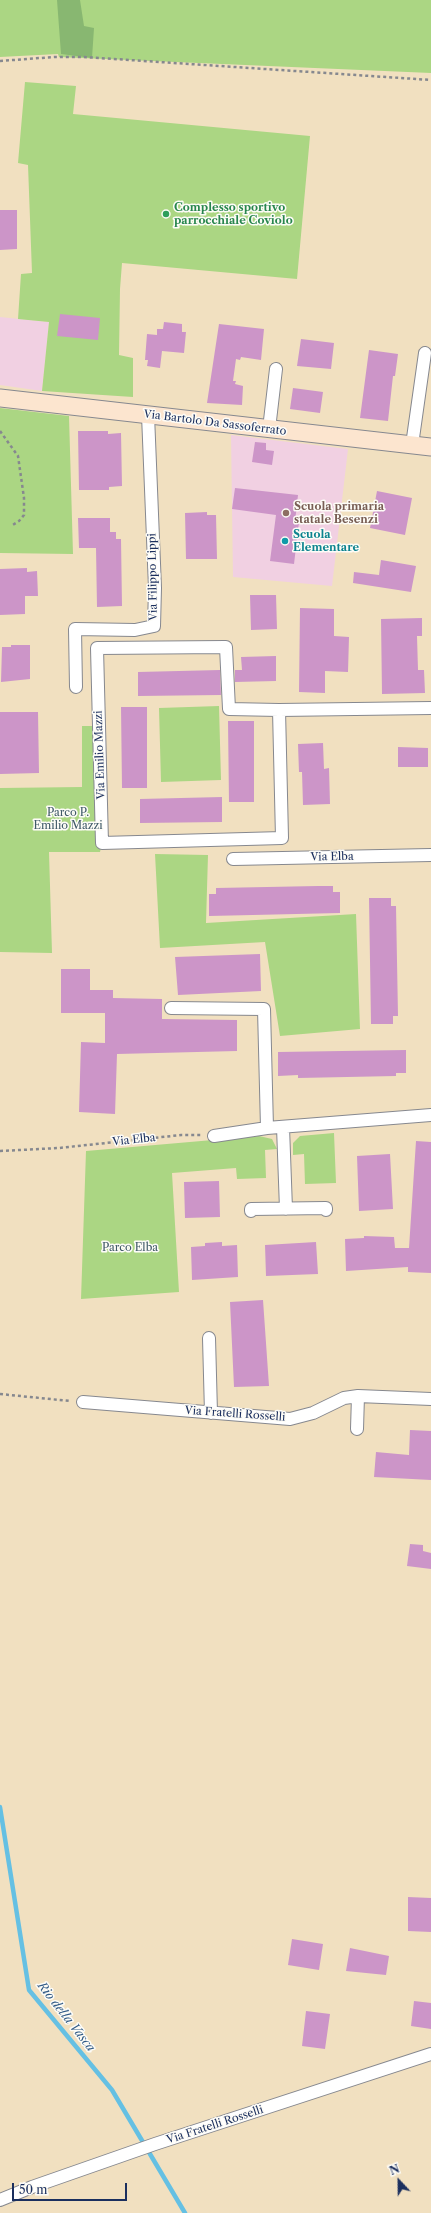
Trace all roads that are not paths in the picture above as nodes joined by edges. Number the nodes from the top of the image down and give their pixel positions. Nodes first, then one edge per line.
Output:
1 (425, 353) dead end
2 (276, 368) dead end
3 (0, 398) edge
4 (148, 415) junction
5 (268, 430) junction
6 (412, 445) junction
7 (431, 447) edge
8 (76, 687) dead end
9 (431, 708) edge
10 (279, 710) junction
11 (431, 854) edge
12 (233, 859) dead end
13 (172, 1008) dead end
14 (431, 1115) edge
15 (283, 1127) junction
16 (267, 1128) junction
17 (214, 1136) road end
18 (286, 1208) junction
19 (326, 1210) dead end
20 (251, 1211) dead end
21 (209, 1338) dead end
22 (358, 1396) junction
23 (431, 1399) edge
24 (83, 1402) road end
25 (211, 1413) junction
26 (356, 1429) dead end
27 (431, 2054) edge
28 (0, 2200) edge

1 - 6 street
2 - 5 street
3 - 4 street, Via Bartolo Da Sassoferrato
4 - 5 street, Via Bartolo Da Sassoferrato
4 - 8 street, Via Filippo Lippi
5 - 6 street, Via Bartolo Da Sassoferrato
6 - 7 street, Via Bartolo Da Sassoferrato
9 - 10 street, Via Emilio Mazzi
10 - 10 street, Via Emilio Mazzi
11 - 12 street, Via Elba
13 - 16 street
14 - 15 street
15 - 16 street
15 - 18 street
16 - 17 street
18 - 19 street
18 - 20 street
21 - 25 street
22 - 23 street, Via Fratelli Rosselli
22 - 25 street, Via Fratelli Rosselli
22 - 26 street
24 - 25 street, Via Fratelli Rosselli
27 - 28 street, Via Fratelli Rosselli

